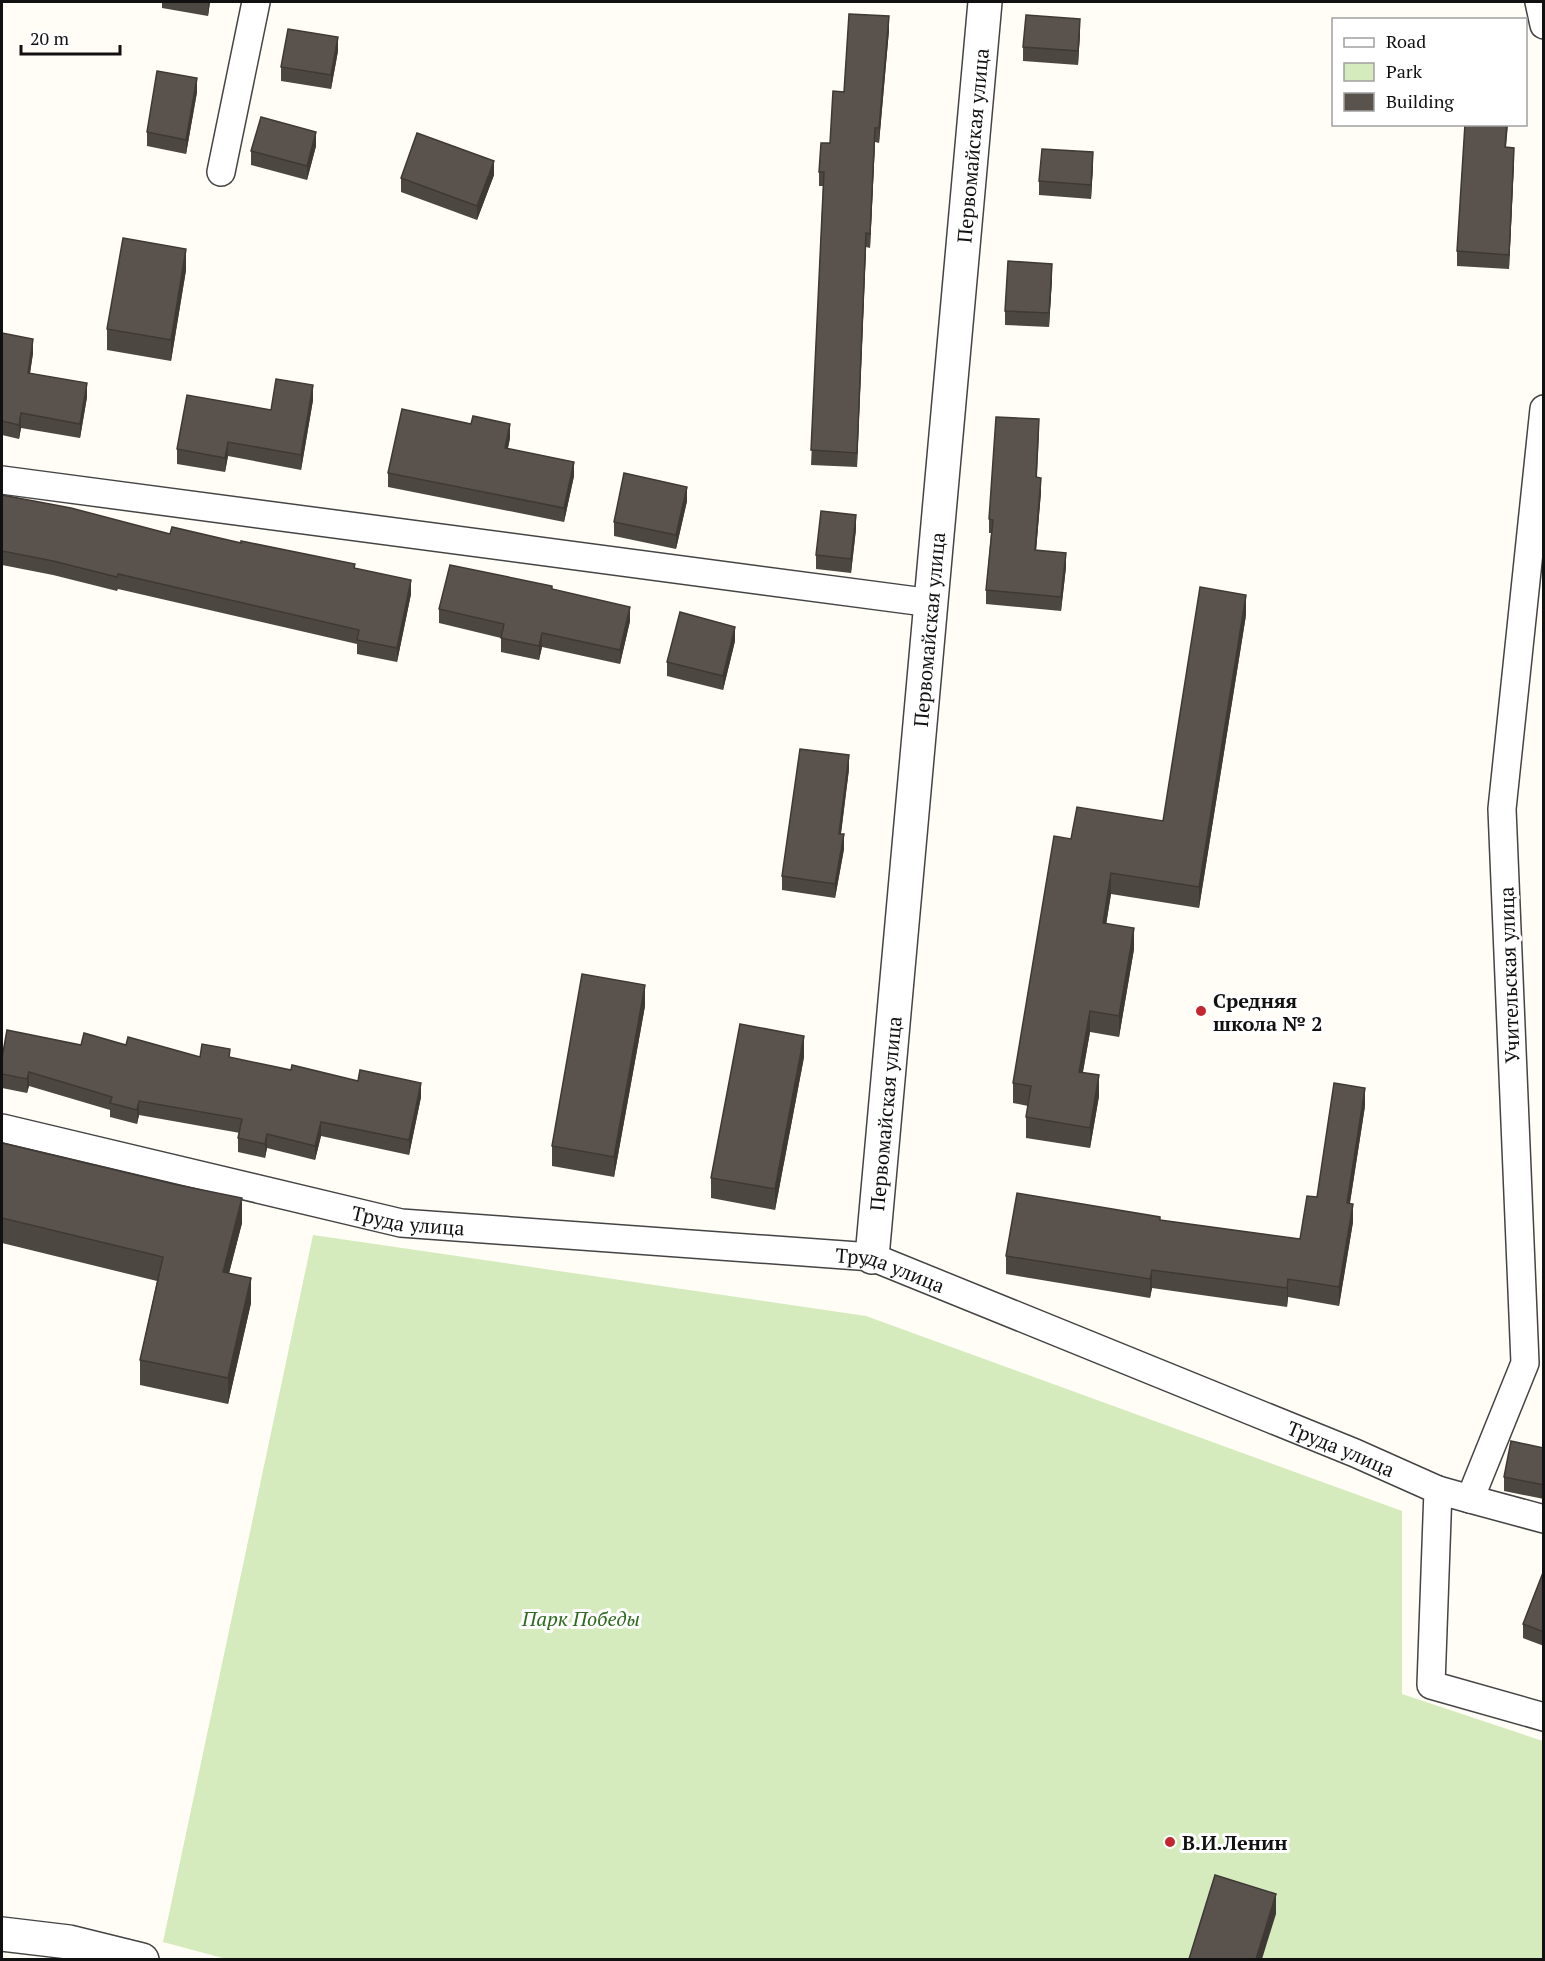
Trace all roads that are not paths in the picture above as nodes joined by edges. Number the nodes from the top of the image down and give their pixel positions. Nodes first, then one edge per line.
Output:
1 (256, 2) edge
2 (985, 2) edge
3 (1539, 2) edge
4 (1544, 25) edge
5 (222, 172) dead end
6 (1544, 409) edge
7 (2, 480) edge
8 (932, 603) junction
9 (2, 1128) edge
10 (872, 1257) junction
11 (1534, 1363) edge
12 (1438, 1490) junction
13 (1470, 1499) junction
14 (1544, 1519) edge
15 (1544, 1717) edge
16 (2, 1934) edge
17 (141, 1959) edge

1 - 5 street
2 - 8 street, Первомайская улица
3 - 4 street
6 - 11 street, Учительская улица
7 - 8 street
8 - 10 street, Первомайская улица
9 - 10 street, Труда улица
10 - 12 street, Труда улица
11 - 13 street, Учительская улица
12 - 13 street
12 - 15 street
13 - 14 street
16 - 17 street

